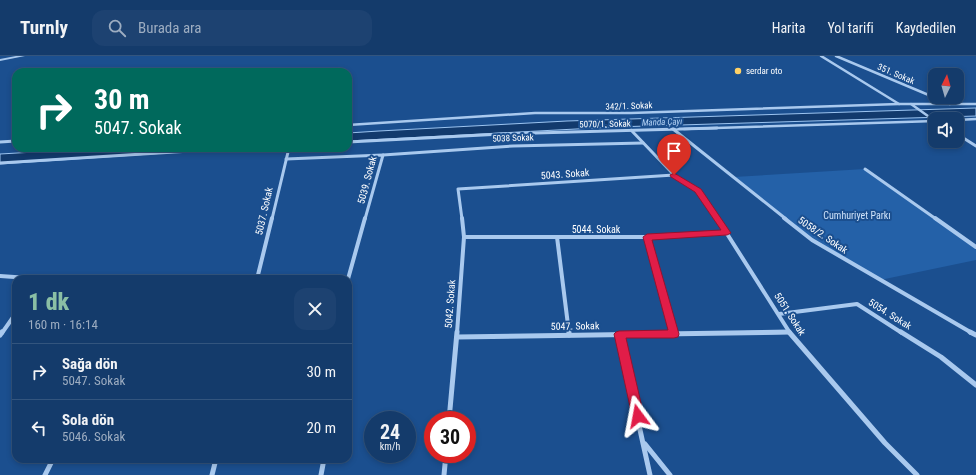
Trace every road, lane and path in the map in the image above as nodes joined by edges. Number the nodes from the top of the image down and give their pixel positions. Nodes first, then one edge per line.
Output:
1 (23, 56) edge
2 (822, 56) edge
3 (836, 56) edge
4 (0, 60) edge
5 (899, 104) junction
6 (911, 104) junction
7 (976, 104) edge
8 (952, 105) junction
9 (928, 116) edge
10 (976, 119) edge
11 (964, 120) edge
12 (928, 121) edge
13 (352, 125) edge
14 (673, 129) junction
15 (631, 130) junction
16 (964, 138) edge
17 (12, 141) edge
18 (0, 142) edge
19 (352, 142) edge
20 (643, 143) junction
21 (976, 146) edge
22 (175, 152) edge
23 (288, 152) edge
24 (383, 155) junction
25 (286, 159) junction
26 (0, 163) edge
27 (865, 169) dead end
28 (674, 175) junction
29 (458, 189) joint
30 (727, 233) junction
31 (464, 237) junction
32 (557, 237) junction
33 (647, 237) junction
34 (976, 247) edge
35 (258, 275) edge
36 (349, 275) edge
37 (0, 276) edge
38 (12, 277) edge
39 (779, 314) junction
40 (12, 318) edge
41 (789, 332) junction
42 (619, 334) junction
43 (674, 334) junction
44 (0, 335) edge
45 (569, 335) junction
46 (976, 336) edge
47 (457, 337) junction
48 (976, 385) edge
49 (450, 411) edge
50 (645, 444) junction
51 (51, 463) edge
52 (215, 463) edge
53 (323, 463) edge
54 (445, 463) edge
55 (45, 475) edge
56 (212, 475) edge
57 (321, 475) edge
58 (444, 475) edge
59 (650, 475) edge
60 (670, 475) edge
61 (917, 475) edge

1 - 4 street
2 - 5 street
3 - 8 street, 351. Sokak
5 - 6 street, 342/1. Sokak
5 - 13 street, 342/1. Sokak
6 - 8 street, 342/1. Sokak
6 - 9 street
7 - 8 street, 342/1. Sokak
10 - 11 street
12 - 14 street, 5070/1. Sokak
14 - 15 street, 5070/1. Sokak
14 - 46 street, 5058/2. Sokak
15 - 19 street, 5070/1. Sokak
15 - 20 street, 5051. Sokak
16 - 21 street
17 - 18 street
20 - 24 street, 5038 Sokak
20 - 28 street, 5051. Sokak
22 - 26 street
23 - 25 street, 5037. Sokak
24 - 25 street, 5039. Sokak
24 - 36 street, 5039. Sokak
25 - 35 street, 5037. Sokak
27 - 34 street
28 - 29 street, 5043. Sokak
28 - 30 street, 5051. Sokak
29 - 31 street, 5042. Sokak
30 - 33 street, 5044. Sokak
30 - 39 street, 5051. Sokak
31 - 32 street, 5044. Sokak
31 - 47 street, 5042. Sokak
32 - 33 street, 5044. Sokak
32 - 45 street
33 - 43 street
37 - 38 street
39 - 41 street, 5051. Sokak
39 - 48 street, 5054. Sokak
40 - 44 street
41 - 43 street, 5047. Sokak
41 - 61 street, 5051. Sokak
42 - 43 street, 5047. Sokak
42 - 45 street, 5047. Sokak
42 - 50 street
45 - 47 street, 5047. Sokak
47 - 49 street, 5042. Sokak
50 - 59 street
50 - 60 street
51 - 55 street
52 - 56 street
53 - 57 street
54 - 58 street

